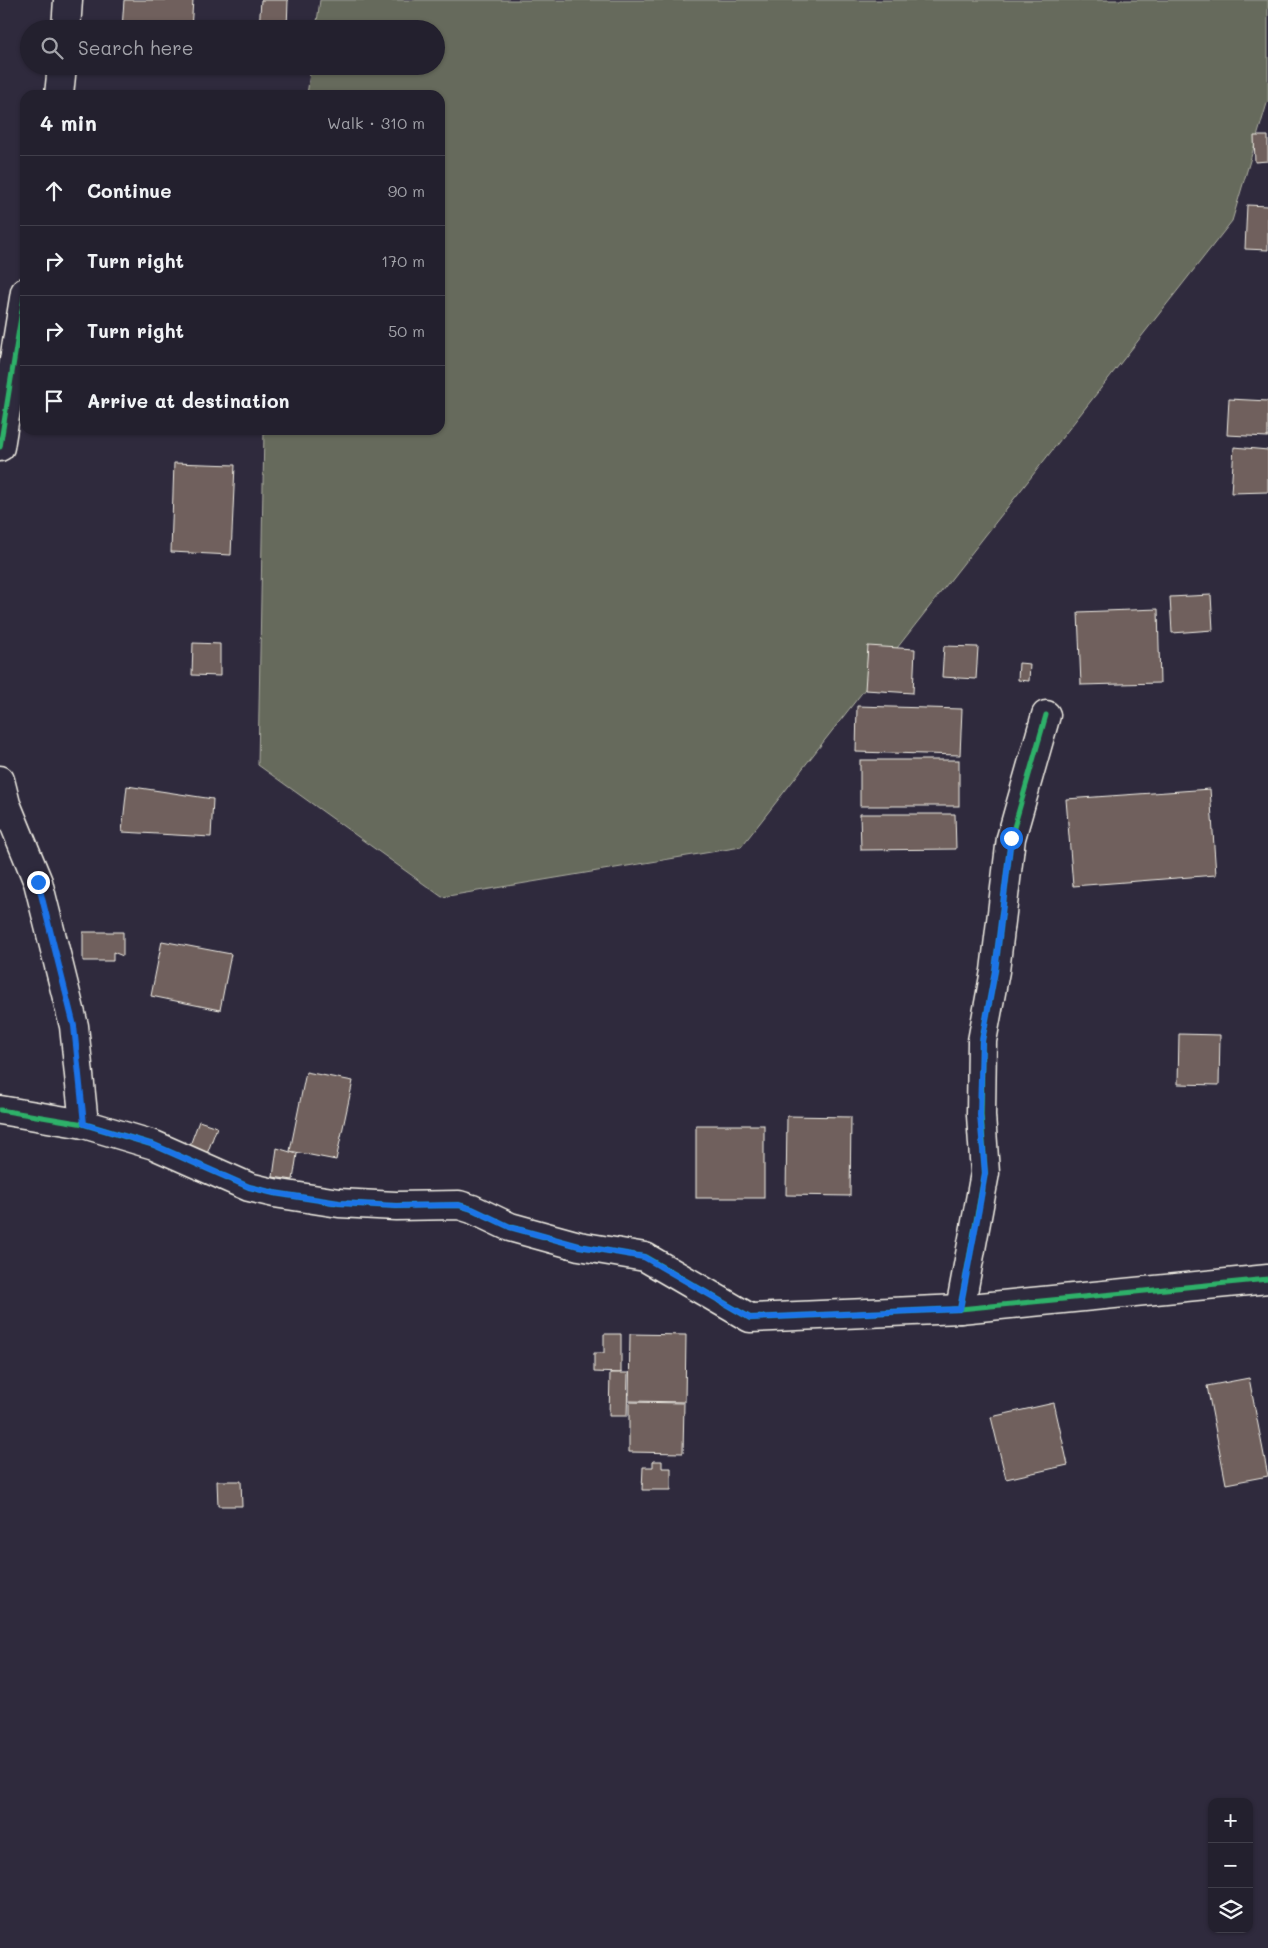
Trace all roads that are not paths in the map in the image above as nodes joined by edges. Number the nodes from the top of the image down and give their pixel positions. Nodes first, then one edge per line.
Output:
1 (68, 0) edge
2 (67, 20) edge
3 (61, 75) edge
4 (60, 90) edge
5 (20, 323) edge
6 (0, 447) edge
7 (1046, 715) dead end
8 (0, 780) edge
9 (0, 1110) edge
10 (84, 1124) junction
11 (1268, 1279) edge
12 (960, 1309) junction

1 - 2 street
3 - 4 street
5 - 6 street
7 - 12 street
8 - 10 street
9 - 10 street
10 - 12 street
11 - 12 street

